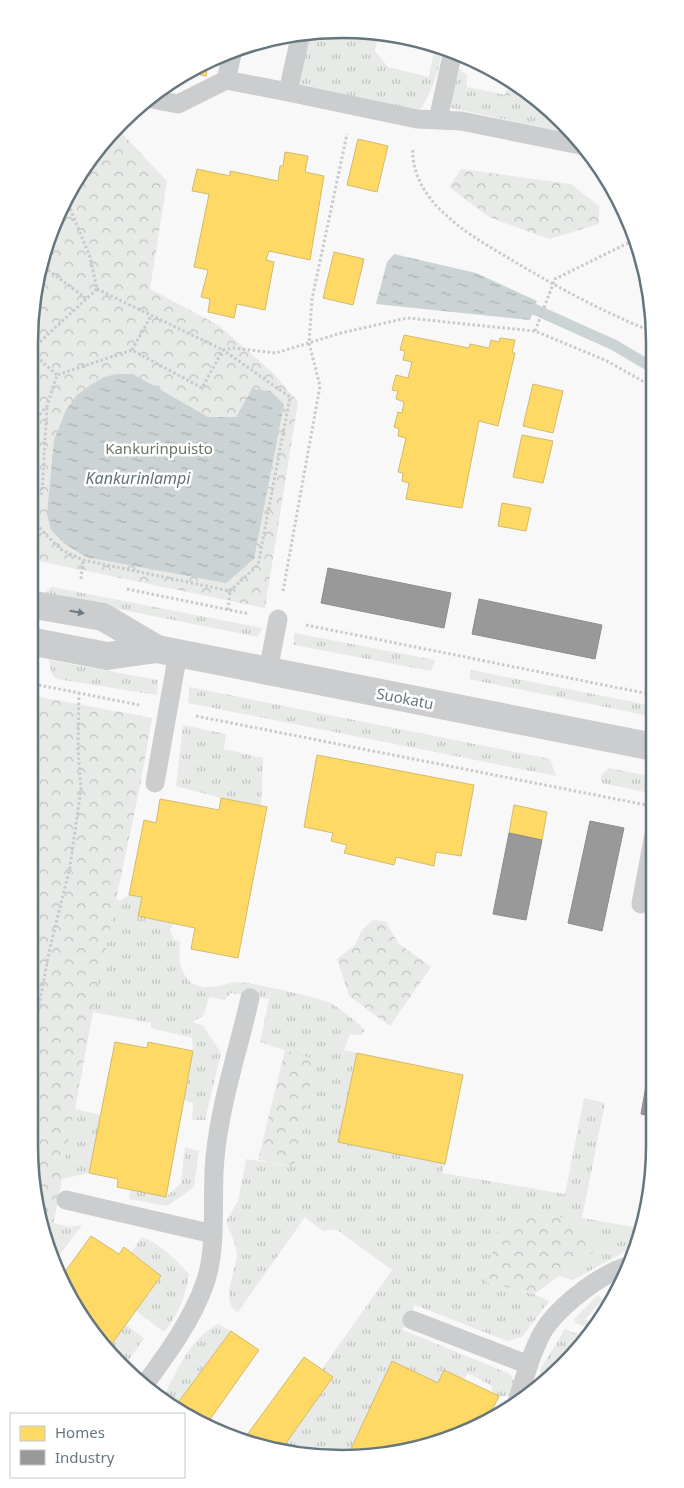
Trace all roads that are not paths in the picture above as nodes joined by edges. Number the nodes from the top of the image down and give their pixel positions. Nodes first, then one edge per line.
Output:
1 (299, 40) edge
2 (451, 58) edge
3 (231, 59) edge
4 (226, 80) junction
5 (288, 92) junction
6 (157, 100) edge
7 (438, 120) junction
8 (573, 144) edge
9 (38, 606) edge
10 (278, 620) road end
11 (38, 643) edge
12 (167, 651) junction
13 (268, 671) junction
14 (646, 745) edge
15 (155, 783) dead end
16 (646, 877) edge
17 (641, 904) dead end
18 (250, 998) dead end
19 (66, 1200) dead end
20 (213, 1234) junction
21 (621, 1268) edge
22 (412, 1320) dead end
23 (530, 1364) junction
24 (148, 1380) edge
25 (520, 1393) edge

1 - 5 lane
2 - 7 lane
3 - 4 lane
4 - 5 lane
4 - 6 lane
5 - 7 lane
7 - 8 lane
9 -> 12 street, Suokatu
10 - 13 lane
11 - 12 street, Suokatu
12 - 13 street, Suokatu
12 - 15 lane
13 - 14 street, Suokatu
16 - 17 lane
18 - 20 lane
19 - 20 lane
20 - 24 lane
21 - 23 lane
22 - 23 lane
23 - 25 lane

